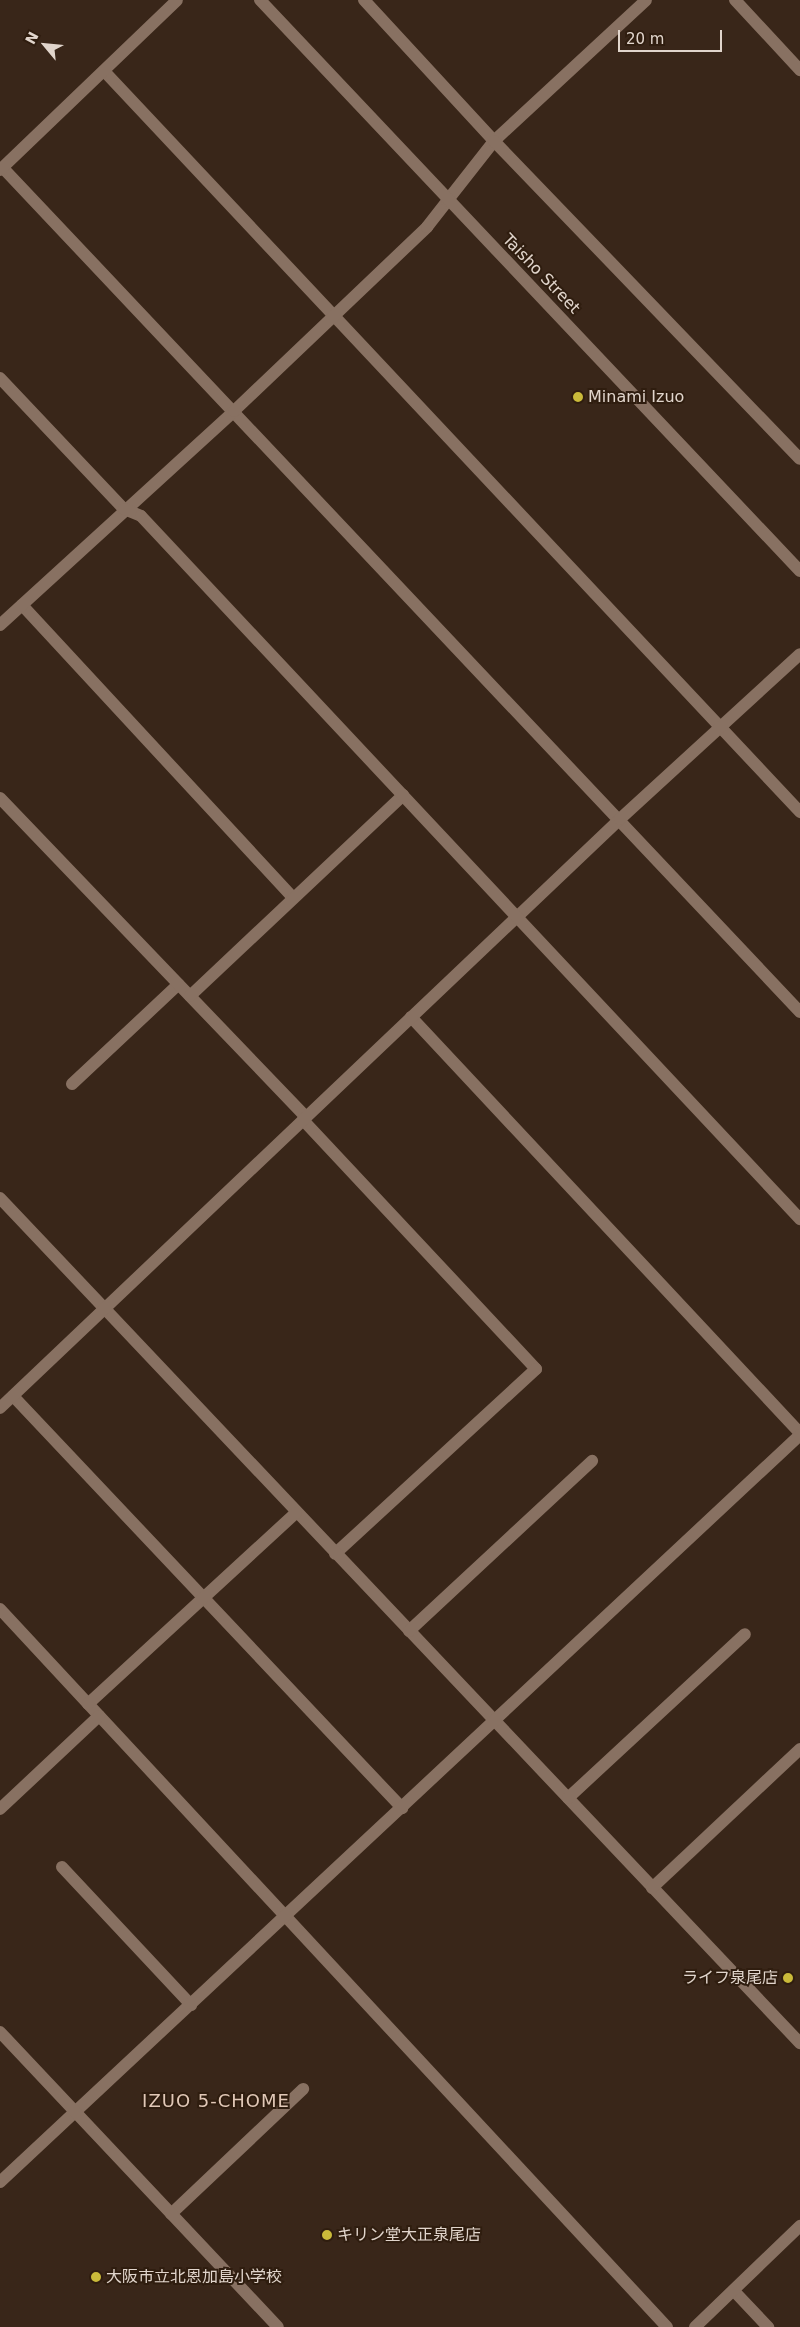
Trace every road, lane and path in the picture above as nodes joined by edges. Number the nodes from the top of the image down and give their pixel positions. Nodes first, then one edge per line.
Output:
1 (178, 0) edge
2 (260, 0) edge
3 (364, 0) edge
4 (646, 0) edge
5 (735, 0) edge
6 (800, 70) edge
7 (104, 72) junction
8 (494, 141) junction
9 (2, 169) edge
10 (447, 201) junction
11 (335, 313) junction
12 (0, 378) edge
13 (234, 411) junction
14 (800, 459) edge
15 (124, 509) junction
16 (800, 571) edge
17 (22, 605) junction
18 (0, 625) edge
19 (800, 654) edge
20 (721, 728) junction
21 (403, 795) junction
22 (0, 798) edge
23 (800, 812) edge
24 (620, 819) junction
25 (293, 898) junction
26 (516, 917) junction
27 (179, 984) junction
28 (190, 996) junction
29 (800, 1012) edge
30 (411, 1017) junction
31 (72, 1084) dead end
32 (305, 1119) junction
33 (0, 1198) edge
34 (800, 1218) edge
35 (104, 1310) junction
36 (13, 1396) junction
37 (0, 1408) edge
38 (800, 1434) edge
39 (592, 1461) dead end
40 (296, 1513) junction
41 (335, 1554) junction
42 (204, 1598) junction
43 (0, 1609) edge
44 (409, 1631) junction
45 (745, 1634) dead end
46 (88, 1704) junction
47 (99, 1716) junction
48 (494, 1720) junction
49 (800, 1749) edge
50 (568, 1798) junction
51 (402, 1808) junction
52 (0, 1809) edge
53 (62, 1867) dead end
54 (652, 1888) junction
55 (286, 1917) junction
56 (191, 2005) junction
57 (0, 2032) edge
58 (800, 2043) edge
59 (303, 2089) dead end
60 (74, 2112) junction
61 (0, 2182) edge
62 (171, 2214) junction
63 (800, 2226) edge
64 (734, 2291) junction
65 (278, 2327) edge
66 (667, 2327) edge
67 (695, 2327) edge
68 (768, 2327) edge

1 - 7 street
2 - 10 street, Taisho Street
3 - 8 street
4 - 8 street
5 - 6 street
7 - 9 street
7 - 11 street
8 - 10 street
8 - 14 street
9 - 13 street
10 - 11 street
10 - 16 street, Taisho Street
11 - 13 street
11 - 20 street
12 - 15 street
13 - 15 street
13 - 24 street
15 - 17 street
15 - 21 street
17 - 18 street
17 - 25 street
19 - 20 street
20 - 23 street
20 - 24 street
21 - 25 street
21 - 26 street
22 - 27 street
24 - 26 street
24 - 29 street
25 - 28 street
26 - 30 street
26 - 34 street
27 - 28 street
27 - 31 street
28 - 32 street
30 - 32 street
30 - 38 street
32 - 35 street
32 - 41 street
33 - 35 street
35 - 36 street
35 - 40 street
36 - 37 street
36 - 42 street
38 - 48 street
39 - 44 street
40 - 41 street
40 - 42 street
41 - 44 street
42 - 46 street
42 - 51 street
43 - 46 street
44 - 48 street
45 - 50 street
46 - 47 street
47 - 52 street
47 - 55 street
48 - 50 street
48 - 51 street
49 - 54 street
50 - 54 street
51 - 55 street
53 - 56 street
54 - 58 street
55 - 56 street
55 - 66 street
56 - 60 street
57 - 60 street
59 - 62 street
60 - 61 street
60 - 62 street
62 - 65 street
63 - 64 street
64 - 67 street
64 - 68 street

